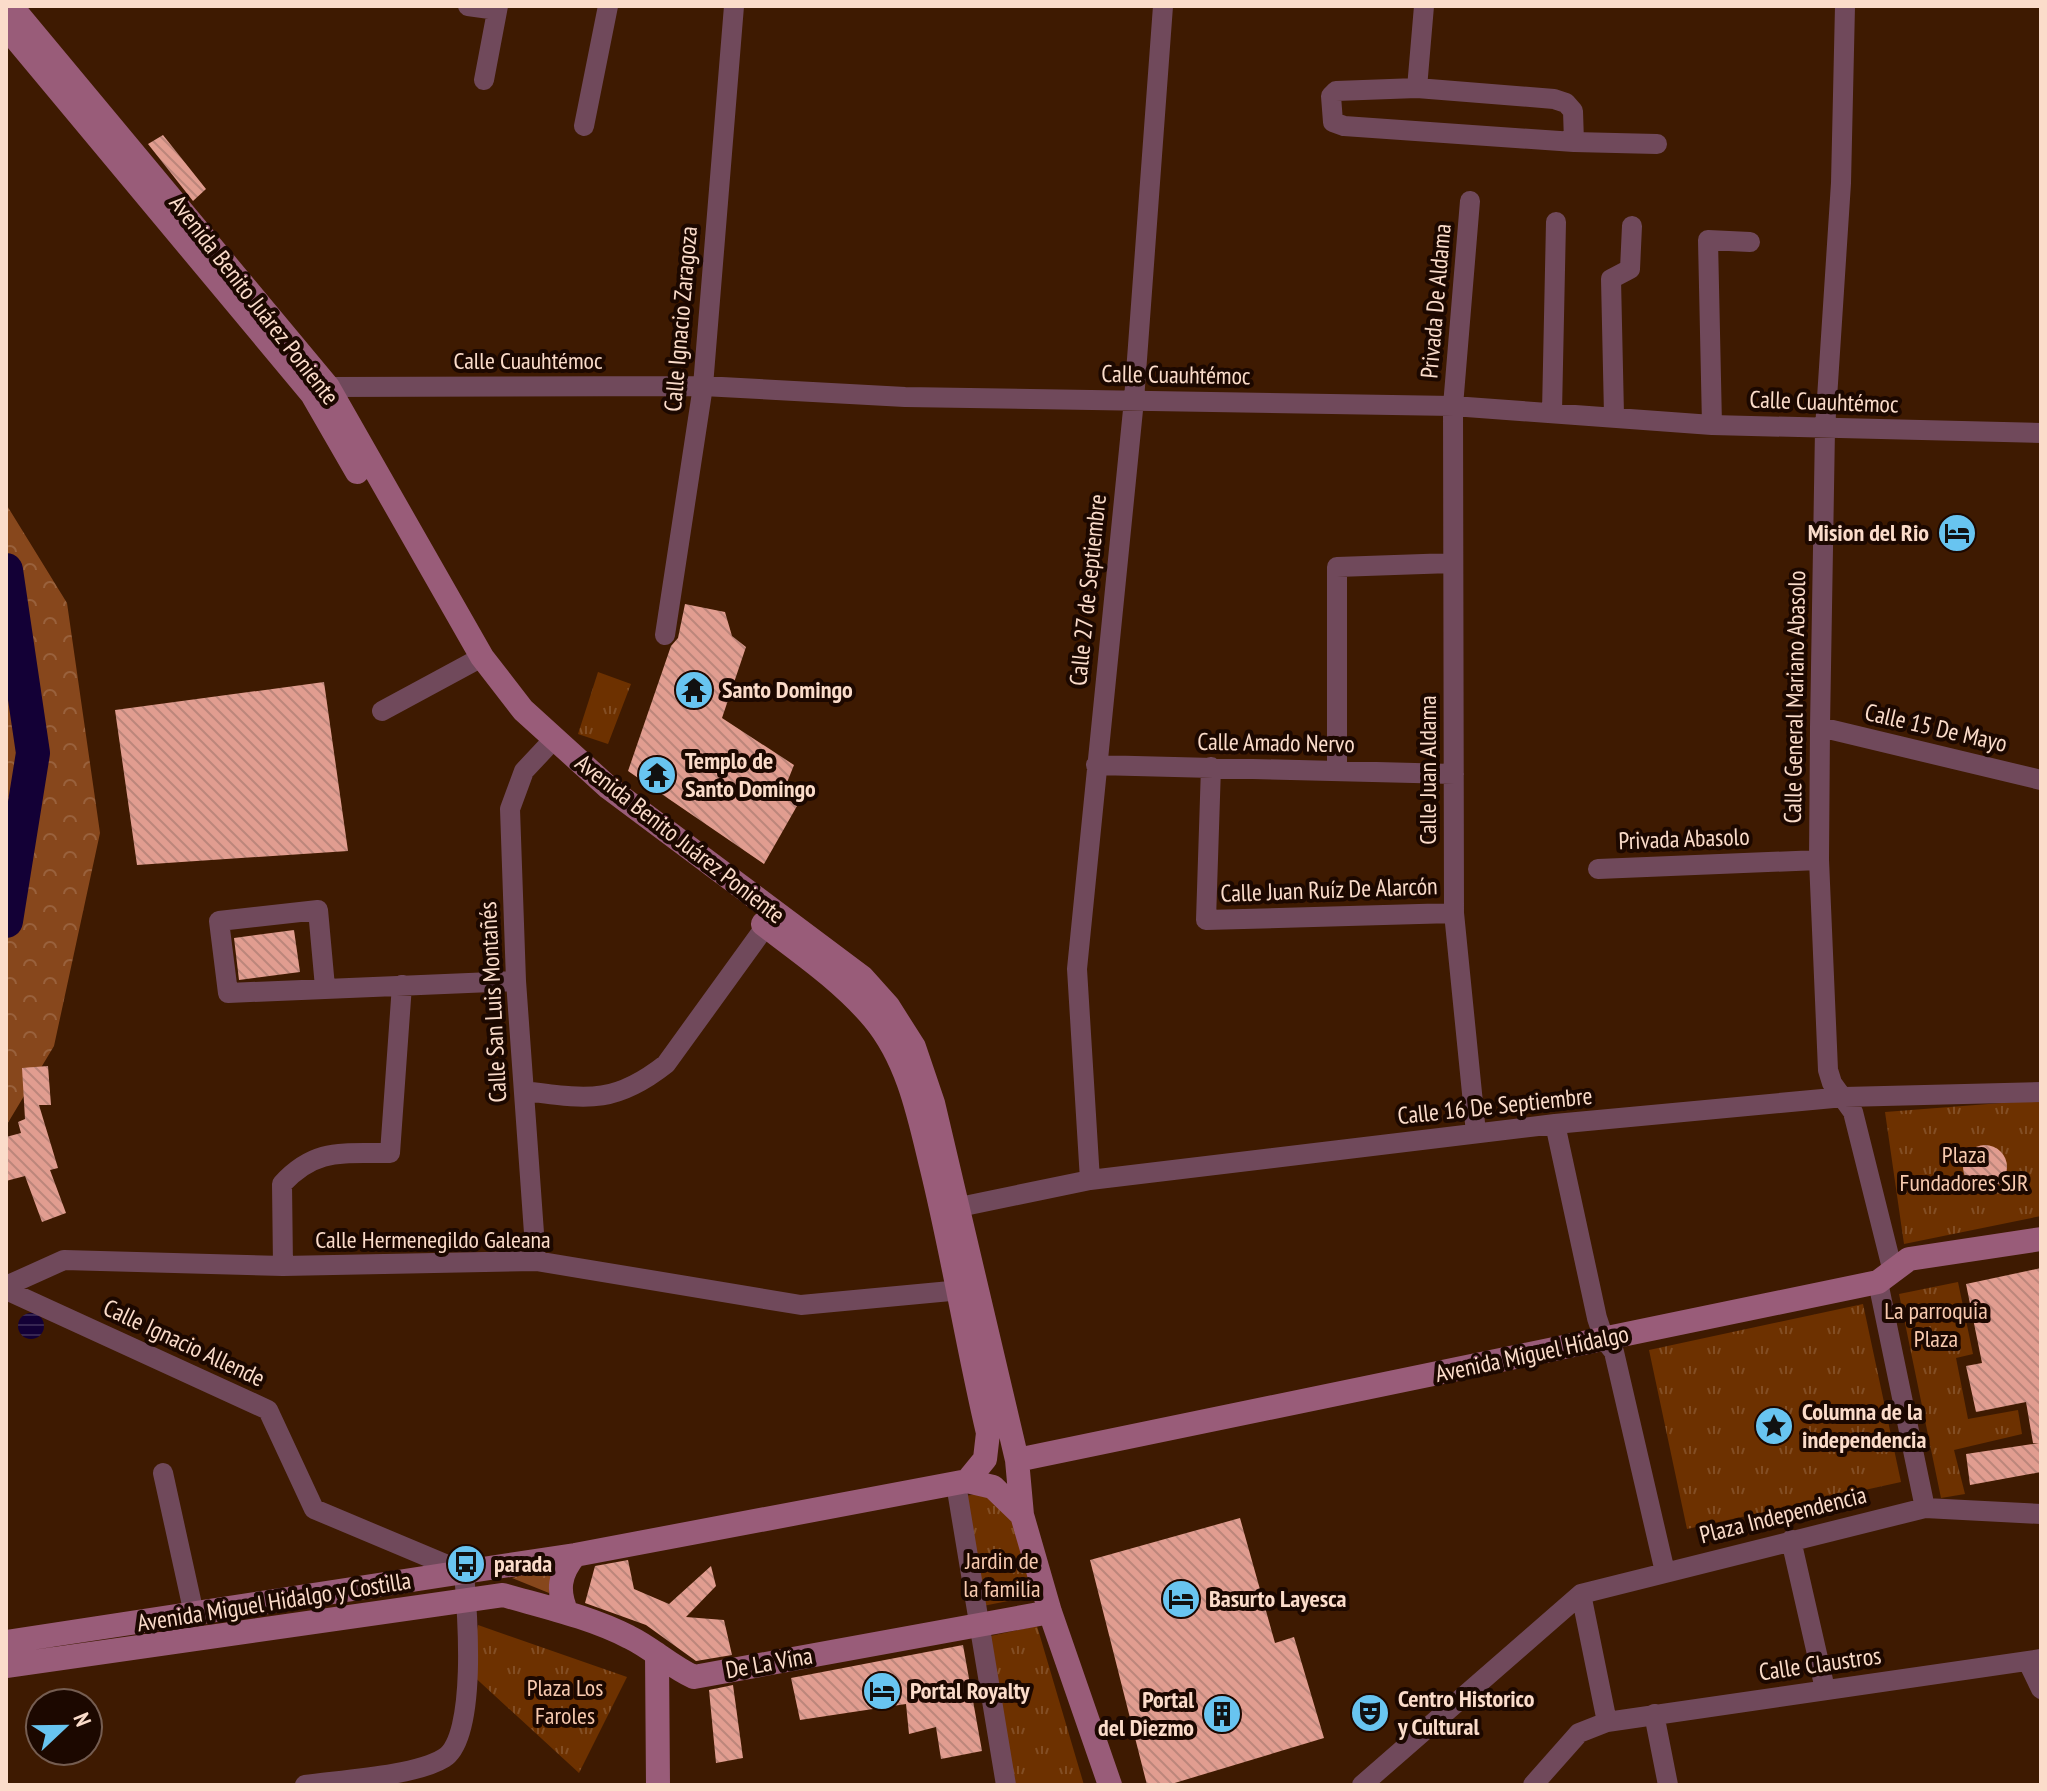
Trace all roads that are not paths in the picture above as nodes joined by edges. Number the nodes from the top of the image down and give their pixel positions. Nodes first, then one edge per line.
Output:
1 (11, 6) edge
2 (468, 6) edge
3 (608, 6) edge
4 (734, 6) edge
5 (1163, 6) edge
6 (1424, 6) edge
7 (1845, 6) edge
8 (498, 8) edge
9 (6, 27) edge
10 (484, 80) dead end
11 (1417, 88) junction
12 (584, 126) dead end
13 (1574, 142) junction
14 (1657, 144) dead end
15 (1470, 201) dead end
16 (1556, 222) dead end
17 (1632, 226) dead end
18 (1750, 242) dead end
19 (703, 386) junction
20 (320, 390) junction
21 (1134, 400) junction
22 (1453, 406) junction
23 (1552, 412) junction
24 (1614, 415) junction
25 (1712, 425) junction
26 (1825, 429) junction
27 (2041, 433) edge
28 (1452, 563) junction
29 (665, 635) dead end
30 (477, 660) junction
31 (382, 711) dead end
32 (1820, 727) junction
33 (548, 745) junction
34 (1096, 765) junction
35 (1211, 767) junction
36 (1337, 769) junction
37 (1454, 774) junction
38 (2041, 780) edge
39 (1819, 860) junction
40 (1598, 869) dead end
41 (1454, 913) junction
42 (771, 919) junction
43 (516, 981) junction
44 (402, 985) junction
45 (325, 987) junction
46 (524, 1091) junction
47 (2041, 1092) edge
48 (1844, 1097) junction
49 (1555, 1124) junction
50 (1476, 1133) junction
51 (1090, 1180) junction
52 (951, 1209) junction
53 (2041, 1239) edge
54 (536, 1261) junction
55 (283, 1266) junction
56 (1885, 1277) junction
57 (6, 1288) edge
58 (968, 1289) junction
59 (1604, 1339) junction
60 (977, 1389) junction
61 (1017, 1460) junction
62 (163, 1473) dead end
63 (961, 1483) junction
64 (1925, 1508) junction
65 (2041, 1514) edge
66 (1022, 1515) junction
67 (1791, 1540) junction
68 (575, 1555) junction
69 (464, 1572) junction
70 (1665, 1572) junction
71 (1581, 1594) junction
72 (503, 1595) joint
73 (466, 1598) junction
74 (1050, 1612) junction
75 (567, 1613) junction
76 (194, 1614) junction
77 (981, 1624) junction
78 (6, 1642) edge
79 (657, 1654) junction
80 (2035, 1661) edge
81 (6, 1666) edge
82 (1825, 1689) junction
83 (2041, 1689) edge
84 (1654, 1714) junction
85 (1607, 1722) junction
86 (305, 1785) edge
87 (658, 1785) edge
88 (1006, 1785) edge
89 (1110, 1785) edge
90 (1362, 1785) edge
91 (1533, 1785) edge
92 (1668, 1785) edge

1 - 20 street, Avenida Benito Juárez Poniente
2 - 8 street
3 - 12 street
4 - 19 street, Calle Ignacio Zaragoza
5 - 21 street, Calle 27 de Septiembre
6 - 11 street
7 - 26 street, Calle General Mariano Abasolo
8 - 10 street
9 - 20 street, Avenida Benito Juárez Poniente
11 - 13 street
11 - 13 street
13 - 14 street
15 - 22 street, Privada De Aldama
16 - 23 street
17 - 24 street
18 - 25 street
19 - 20 street, Calle Cuauhtémoc
19 - 21 street, Calle Cuauhtémoc
19 - 29 street, Calle Ignacio Zaragoza
20 - 30 street, Avenida Benito Juárez Poniente
21 - 22 street, Calle Cuauhtémoc
21 - 34 street, Calle 27 de Septiembre
22 - 23 street, Calle Cuauhtémoc
22 - 28 street, Calle Juan Aldama
23 - 24 street, Calle Cuauhtémoc
24 - 25 street, Calle Cuauhtémoc
25 - 26 street, Calle Cuauhtémoc
26 - 27 street, Calle Cuauhtémoc
26 - 32 street, Calle General Mariano Abasolo
28 - 36 street
28 - 37 street, Calle Juan Aldama
30 - 31 street
30 - 33 street, Avenida Benito Juárez Poniente
32 - 38 street, Calle 15 De Mayo
32 - 39 street, Calle General Mariano Abasolo
33 - 42 street, Avenida Benito Juárez Poniente
33 - 43 street, Calle San Luis Montañés
34 - 35 street, Calle Amado Nervo
34 - 51 street, Calle 27 de Septiembre
35 - 36 street, Calle Amado Nervo
35 - 41 street, Calle Juan Ruíz De Alarcón
36 - 37 street, Calle Amado Nervo
37 - 41 street, Calle Juan Aldama
39 - 40 street, Privada Abasolo
39 - 48 street, Calle General Mariano Abasolo
41 - 50 street, Calle Juan Aldama
42 - 46 street
42 - 52 street, Avenida Benito Juárez Poniente
43 - 44 street
43 - 46 street, Calle San Luis Montañés
44 - 45 street
44 - 55 street
45 - 45 street
46 - 54 street, Calle San Luis Montañés
47 - 48 street, Calle 16 De Septiembre
48 - 49 street, Calle 16 De Septiembre
48 - 56 street
49 - 50 street, Calle 16 De Septiembre
49 - 59 street
50 - 51 street, Calle 16 De Septiembre
51 - 52 street, Calle 16 De Septiembre
52 - 58 street, Avenida Benito Juárez Poniente
53 - 56 street, Avenida Miguel Hidalgo
54 - 55 street, Calle Hermenegildo Galeana
54 - 58 street, Calle Hermenegildo Galeana
55 - 57 street, Calle Hermenegildo Galeana
56 - 59 street, Avenida Miguel Hidalgo
56 - 64 street
57 - 69 street, Calle Ignacio Allende
58 - 60 street, Avenida Benito Juárez Poniente
58 - 61 street, Avenida Benito Juárez Poniente
59 - 61 street, Avenida Miguel Hidalgo
59 - 70 street
60 - 61 street
60 - 63 street, Avenida Benito Juárez Poniente
61 - 66 street, Avenida Benito Juárez Poniente
62 - 76 street
63 - 66 street
63 - 68 street, Avenida Miguel Hidalgo y Costilla
63 - 77 street
64 - 65 street, Plaza Independencia
64 - 67 street, Plaza Independencia
66 - 74 street, Avenida Benito Juárez Poniente
67 - 70 street, Plaza Independencia
67 - 82 street
68 - 69 street, Avenida Miguel Hidalgo y Costilla
68 - 75 street
69 - 73 street
69 - 76 street, Avenida Miguel Hidalgo y Costilla
70 - 71 street, Plaza Independencia
71 - 85 street
71 - 90 street
72 - 73 street, Avenida Miguel Hidalgo y Costilla
72 - 75 street, De La Vina
73 - 81 street, Avenida Miguel Hidalgo y Costilla
73 - 86 street
74 - 77 street, De La Vina
74 - 89 street, Avenida Benito Juárez Poniente
75 - 79 street, De La Vina
76 - 78 street, Avenida Miguel Hidalgo y Costilla
77 - 79 street, De La Vina
77 - 88 street
79 - 87 street
80 - 82 street, Calle Claustros
80 - 83 street
82 - 84 street, Calle Claustros
84 - 85 street, Calle Claustros
84 - 92 street
85 - 91 street, Calle Claustros

